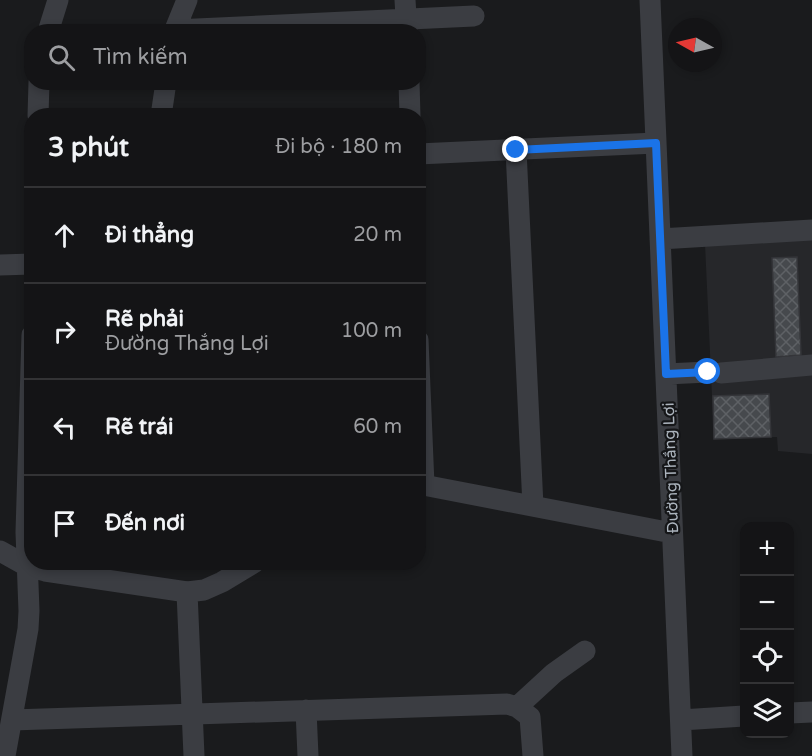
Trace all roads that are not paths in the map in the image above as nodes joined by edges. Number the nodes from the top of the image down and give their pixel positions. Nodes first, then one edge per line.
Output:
1 (57, 0) edge
2 (187, 0) edge
3 (650, 0) edge
4 (474, 16) dead end
5 (406, 17) edge
6 (50, 24) edge
7 (178, 24) edge
8 (290, 24) edge
9 (39, 90) edge
10 (165, 90) edge
11 (409, 90) edge
12 (38, 108) edge
13 (162, 108) edge
14 (410, 108) edge
15 (656, 143) junction
16 (516, 150) junction
17 (426, 154) edge
18 (812, 230) edge
19 (660, 239) junction
20 (24, 264) edge
21 (0, 265) edge
22 (812, 365) edge
23 (666, 374) junction
24 (426, 485) edge
25 (533, 506) junction
26 (672, 534) junction
27 (0, 551) edge
28 (24, 564) edge
29 (27, 570) edge
30 (41, 570) edge
31 (242, 570) edge
32 (187, 592) junction
33 (585, 651) dead end
34 (10, 681) edge
35 (517, 707) junction
36 (306, 710) junction
37 (812, 712) edge
38 (794, 713) edge
39 (192, 714) junction
40 (740, 716) edge
41 (12, 720) junction
42 (681, 720) junction
43 (5, 756) edge
44 (194, 756) edge
45 (308, 756) edge
46 (533, 756) edge
47 (682, 756) edge

1 - 6 street
2 - 7 street
3 - 15 street, Đường Thắng Lợi
4 - 5 street
5 - 8 street
9 - 12 street
10 - 13 street
11 - 14 street
15 - 16 street
15 - 19 street, Đường Thắng Lợi
16 - 17 street
16 - 25 street
18 - 19 street
19 - 23 street, Đường Thắng Lợi
20 - 21 street
22 - 23 street
23 - 26 street, Đường Thắng Lợi
24 - 25 street
25 - 26 street
26 - 42 street, Đường Thắng Lợi
27 - 28 street
29 - 34 street
30 - 32 street
31 - 32 street
32 - 39 street
33 - 35 street
34 - 41 street
35 - 36 street
35 - 46 street
36 - 39 street
36 - 45 street
37 - 38 street
39 - 41 street
39 - 44 street
40 - 42 street
41 - 43 street
42 - 47 street, Đường Thắng Lợi

